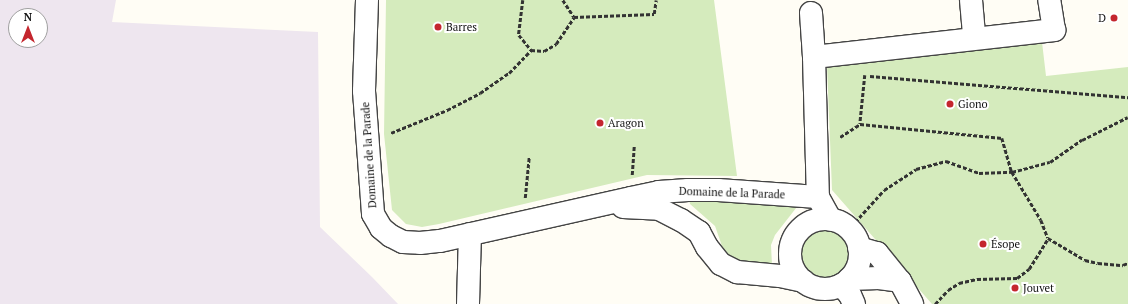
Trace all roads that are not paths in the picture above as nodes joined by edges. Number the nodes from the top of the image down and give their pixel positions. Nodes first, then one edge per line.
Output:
1 (367, 0) edge
2 (971, 0) edge
3 (1049, 0) edge
4 (811, 13) dead end
5 (974, 38) junction
6 (814, 57) junction
7 (818, 197) junction
8 (598, 205) junction
9 (840, 224) junction
10 (470, 234) junction
11 (859, 248) junction
12 (900, 281) junction
13 (845, 282) junction
14 (808, 290) edge
15 (468, 304) edge
16 (854, 304) edge
17 (912, 304) edge

1 - 10 street, Domaine de la Parade
2 - 5 street
3 - 5 street
4 - 6 street
5 - 6 street
6 - 7 street
7 - 8 street, Domaine de la Parade
7 - 9 street
8 - 10 street, Domaine de la Parade
8 - 14 street, Domaine de la Parade
9 - 11 street
9 - 14 street
10 - 15 street
11 - 12 street
11 - 13 street
12 - 13 street, Domaine de la Parade
12 - 17 street
13 - 14 street, Domaine de la Parade
13 - 16 street

